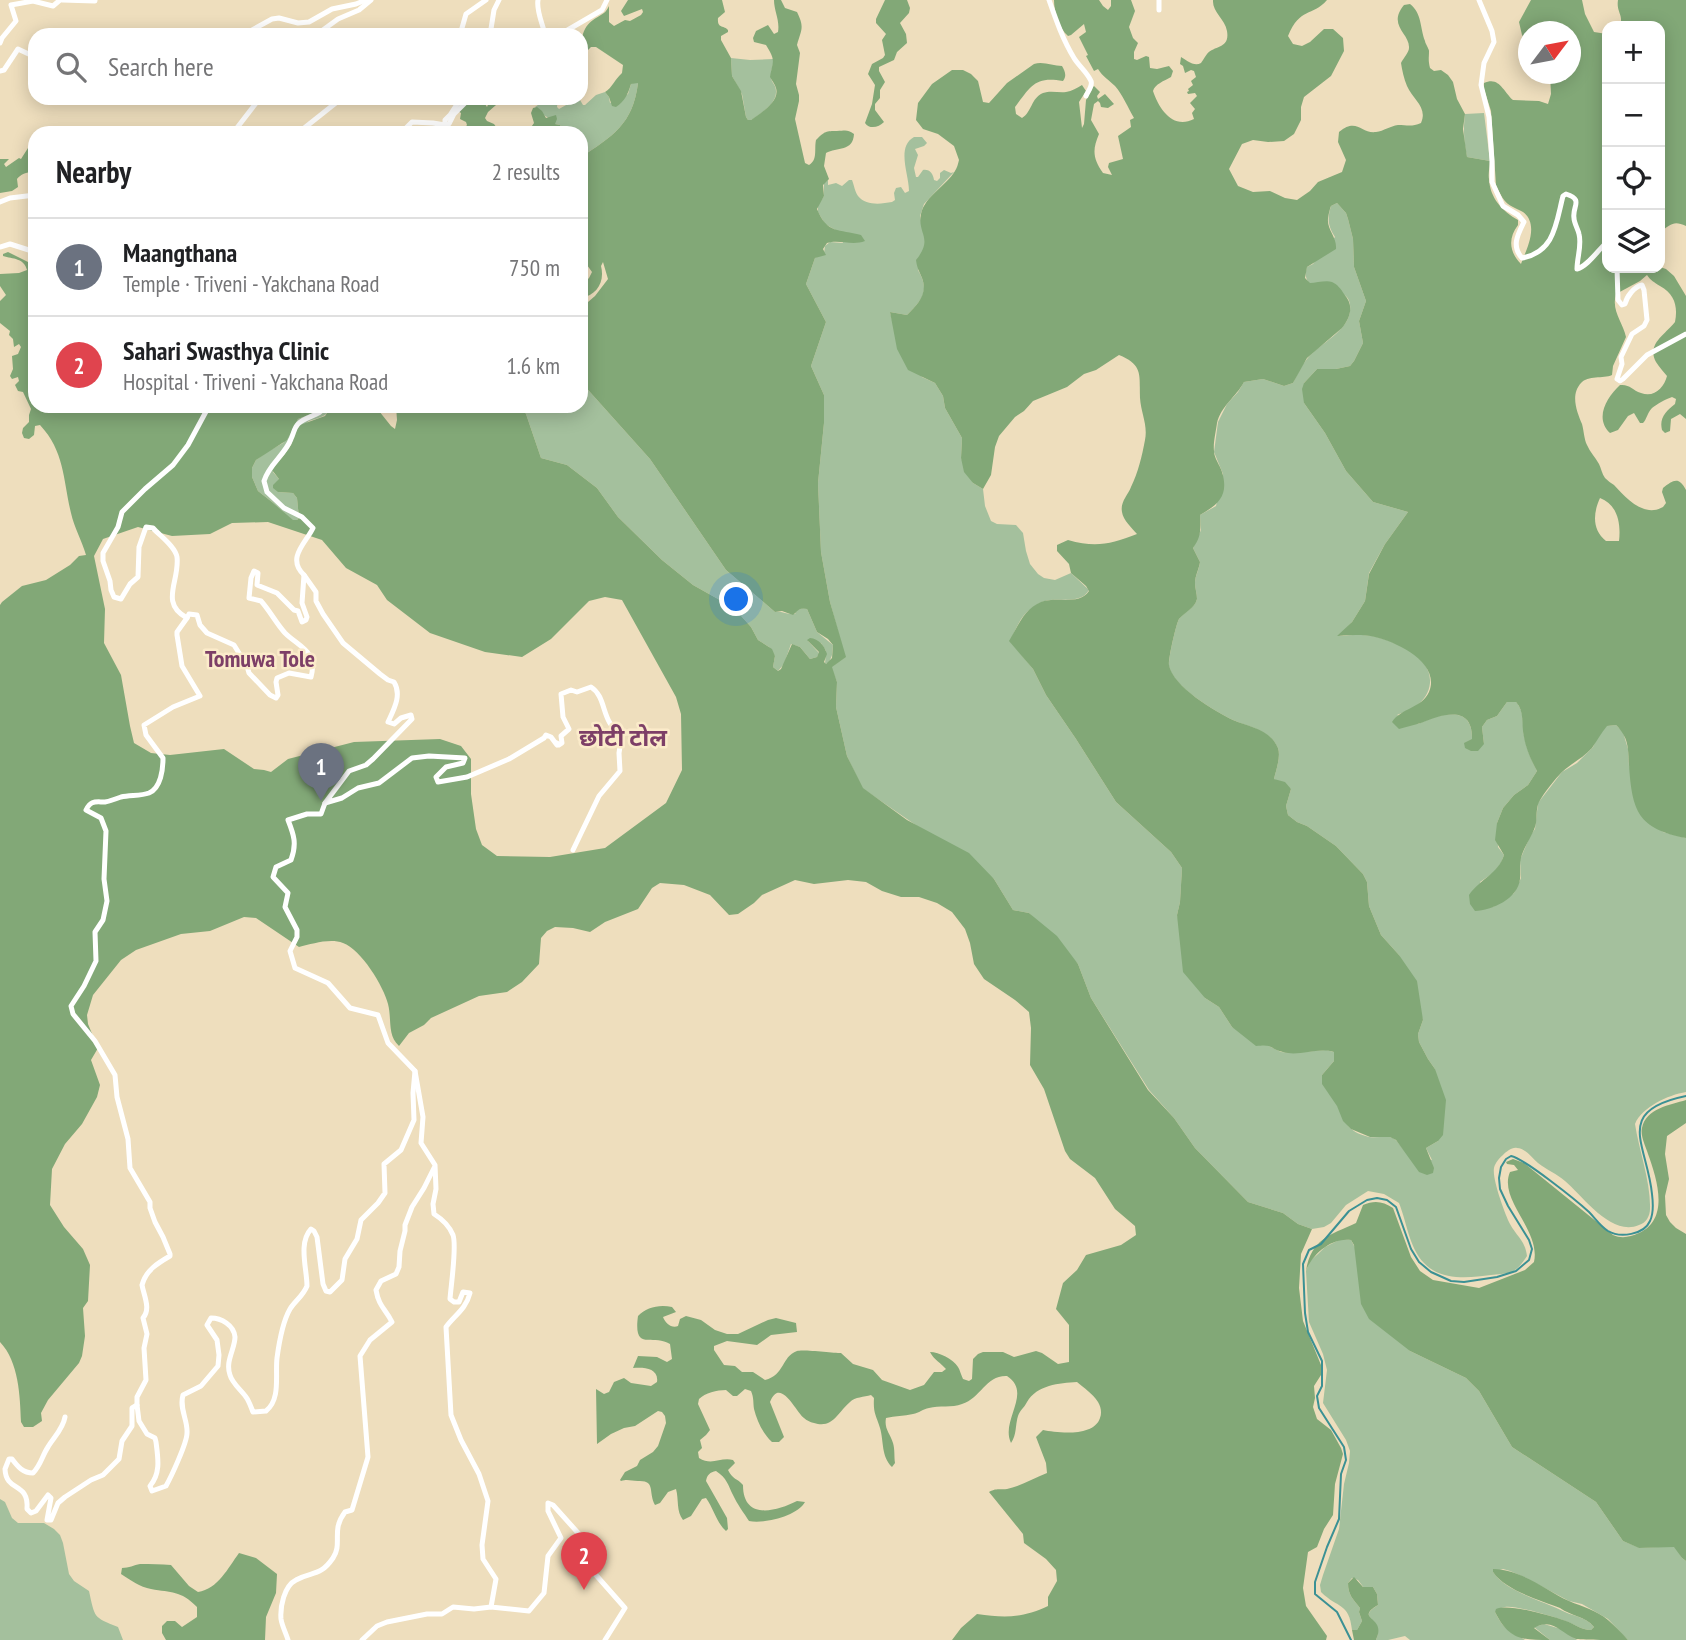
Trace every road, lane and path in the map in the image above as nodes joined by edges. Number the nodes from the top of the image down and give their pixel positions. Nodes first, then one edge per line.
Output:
1 (61, 0) edge
2 (95, 0) edge
3 (366, 0) edge
4 (371, 0) edge
5 (486, 0) edge
6 (499, 0) edge
7 (538, 0) edge
8 (607, 0) edge
9 (1049, 0) edge
10 (1159, 0) edge
11 (1479, 0) edge
12 (1159, 10) dead end
13 (256, 28) edge
14 (326, 28) edge
15 (462, 28) edge
16 (491, 28) edge
17 (544, 28) edge
18 (571, 28) edge
19 (0, 43) edge
20 (28, 54) edge
21 (0, 71) edge
22 (1086, 96) dead end
23 (255, 105) edge
24 (334, 105) edge
25 (456, 105) edge
26 (463, 105) edge
27 (445, 125) junction
28 (238, 126) edge
29 (307, 126) edge
30 (408, 126) edge
31 (28, 196) edge
32 (0, 202) edge
33 (0, 247) edge
34 (1602, 247) edge
35 (28, 251) edge
36 (1617, 273) edge
37 (1686, 334) edge
38 (205, 413) edge
39 (320, 413) edge
40 (304, 575) junction
41 (187, 618) junction
42 (326, 803) junction
43 (573, 850) dead end
44 (415, 1071) junction
45 (435, 1165) junction
46 (137, 1405) junction
47 (65, 1417) dead end
48 (491, 1607) junction
49 (288, 1640) edge
50 (362, 1640) edge
51 (605, 1640) edge

1 - 2 street
1 - 19 street
3 - 13 street
4 - 14 street
5 - 15 street
6 - 16 street
7 - 17 street
8 - 18 street
9 - 22 street
10 - 12 street
11 - 34 street
20 - 21 street
23 - 28 street
24 - 29 street
25 - 27 street
26 - 27 street
27 - 30 street
31 - 32 street
33 - 35 street
36 - 37 street
38 - 41 street
39 - 40 street
40 - 41 street
40 - 42 street
41 - 46 street
42 - 43 street
42 - 44 street
44 - 45 street
44 - 46 street
45 - 48 street
45 - 49 street
46 - 47 street
48 - 50 street
48 - 51 street

